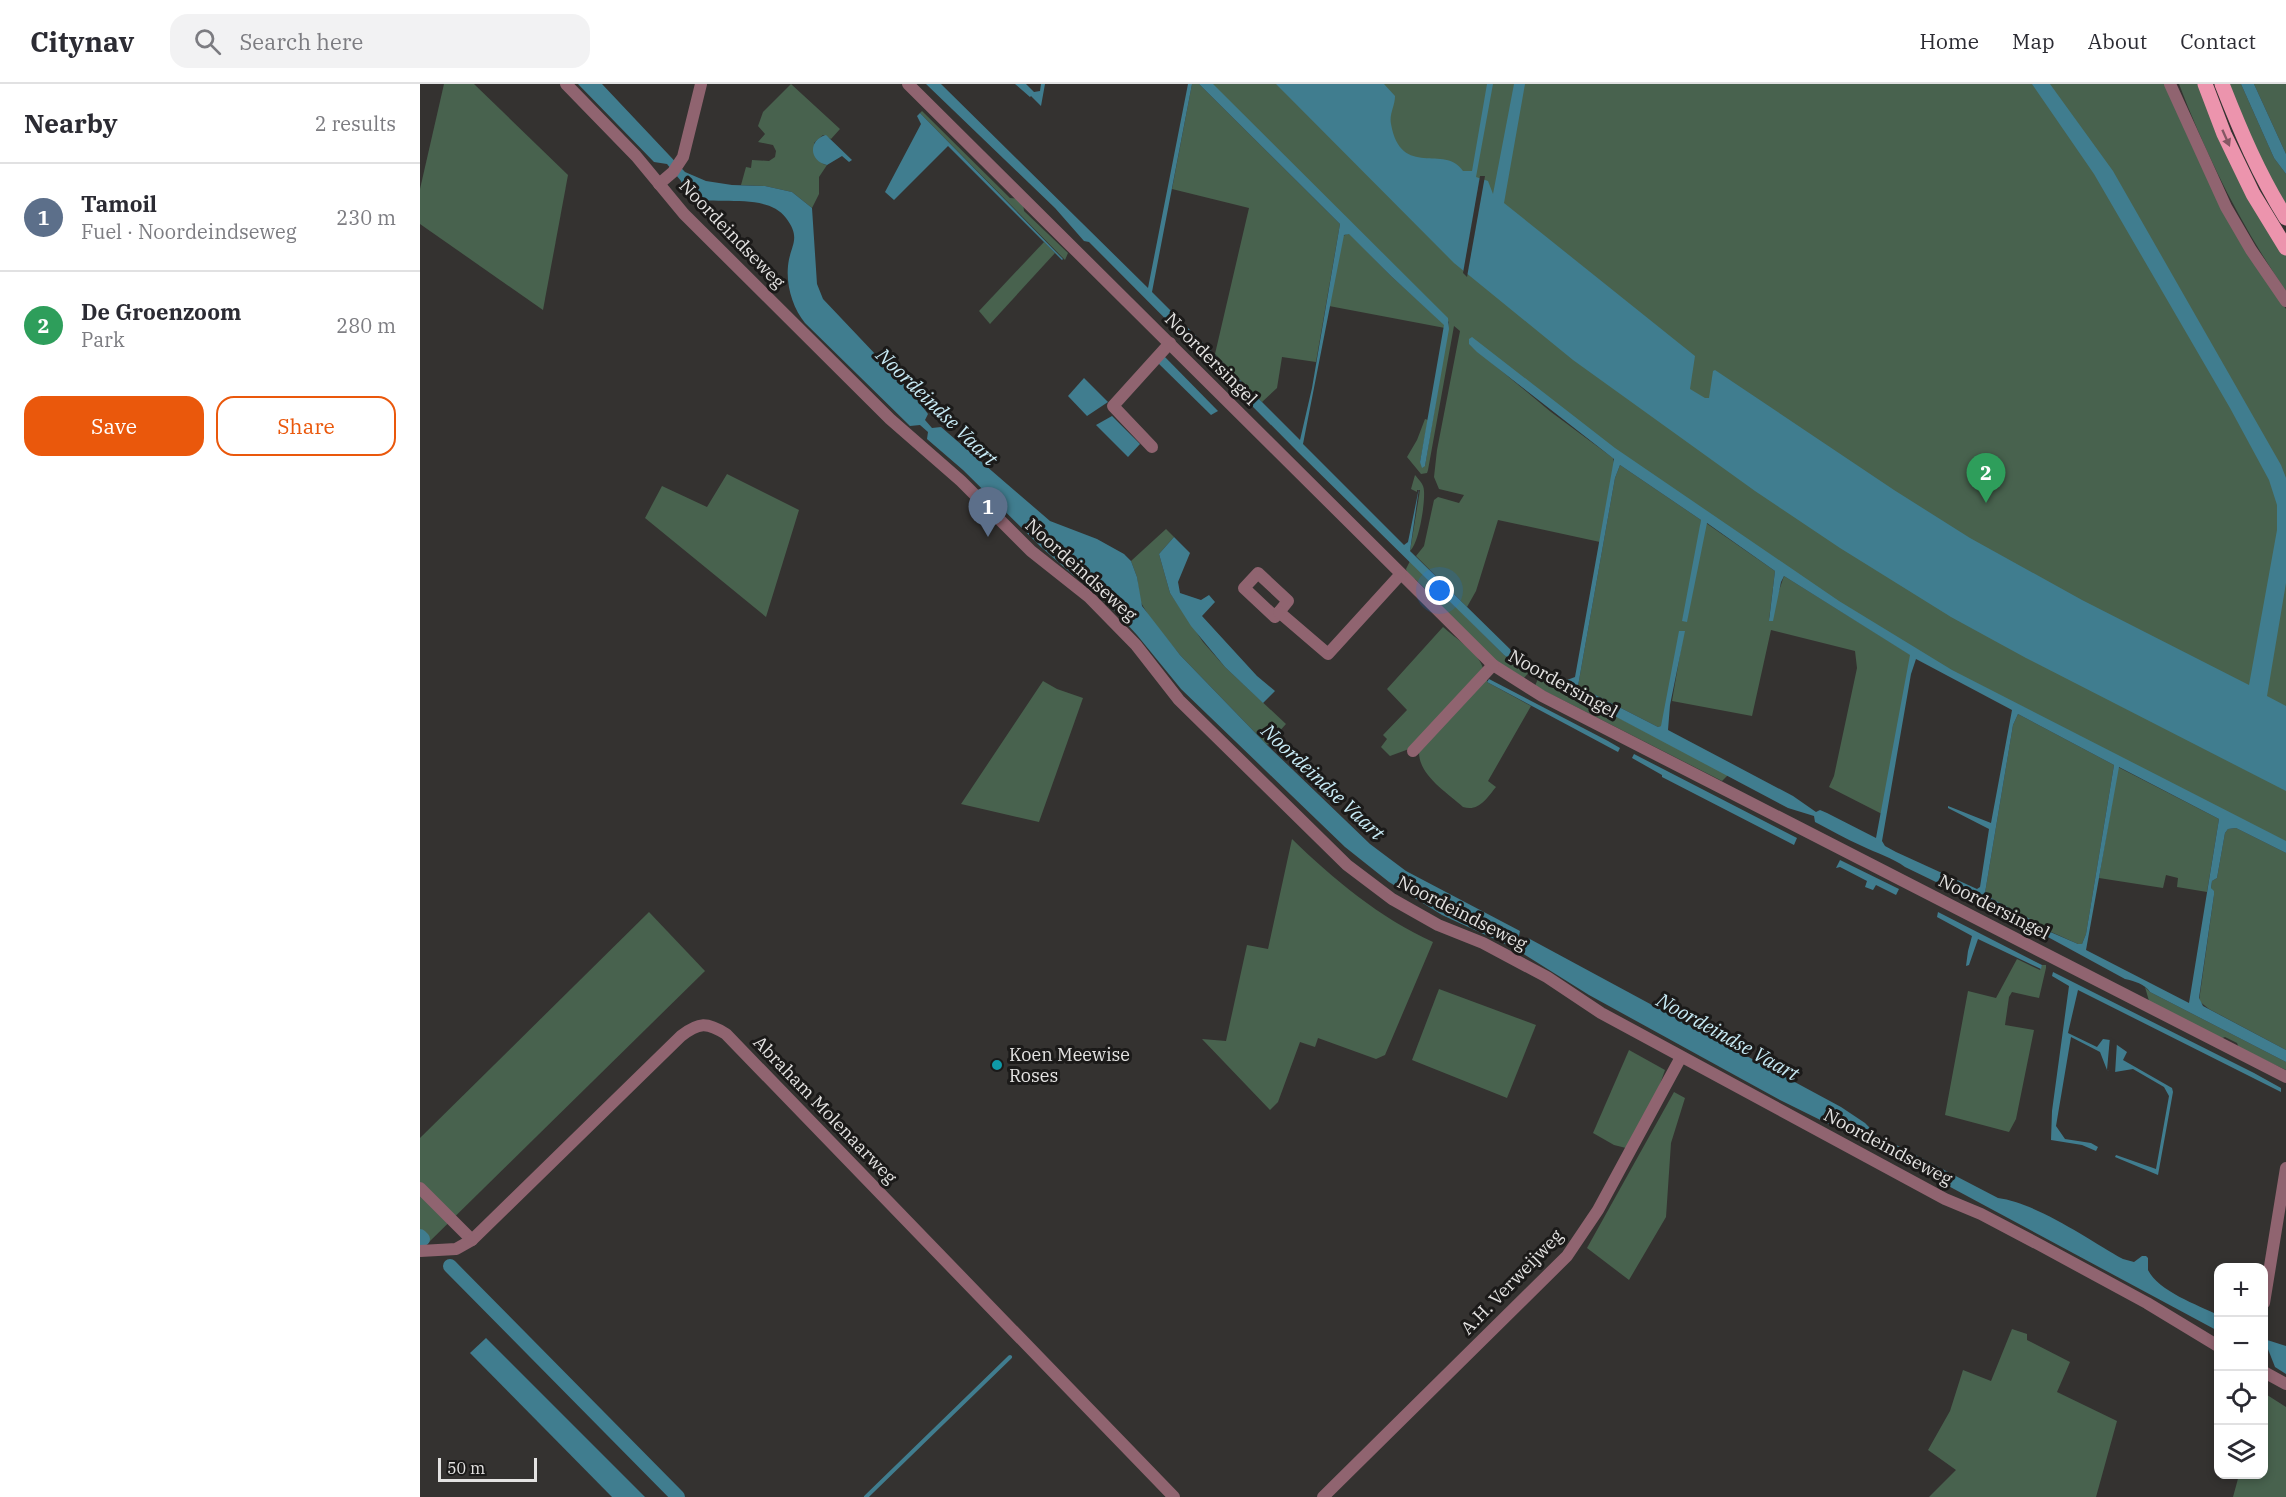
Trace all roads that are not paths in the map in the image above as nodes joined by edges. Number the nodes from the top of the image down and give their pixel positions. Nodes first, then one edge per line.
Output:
1 (566, 84) edge
2 (701, 84) edge
3 (908, 84) edge
4 (2170, 84) edge
5 (2205, 84) edge
6 (2222, 84) edge
7 (659, 184) junction
8 (2286, 218) edge
9 (2286, 248) edge
10 (2286, 301) edge
11 (1170, 343) junction
12 (1152, 447) dead end
13 (1400, 575) junction
14 (1279, 612) dead end
15 (1492, 665) junction
16 (1413, 751) dead end
17 (1682, 1057) junction
18 (2286, 1077) edge
19 (2286, 1168) edge
20 (420, 1188) edge
21 (472, 1240) junction
22 (420, 1251) edge
23 (2268, 1278) edge
24 (2214, 1344) edge
25 (2268, 1374) edge
26 (2286, 1384) edge
27 (1174, 1497) edge
28 (1323, 1497) edge

1 - 7 street, Noordeindseweg
2 - 7 street
3 - 11 street, Noordersingel
4 - 10 street
5 -> 9 main road
6 - 8 main road
7 - 17 street, Noordeindseweg
11 - 12 street
11 - 13 street, Noordersingel
13 - 14 street
13 - 15 street, Noordersingel
15 - 16 street
15 - 18 street, Noordersingel
17 - 24 street, Noordeindseweg
17 - 28 street, A.H. Verweijweg
19 - 23 street
20 - 21 street
21 - 22 street, Abraham Molenaarweg
21 - 27 street, Abraham Molenaarweg
25 - 26 street

